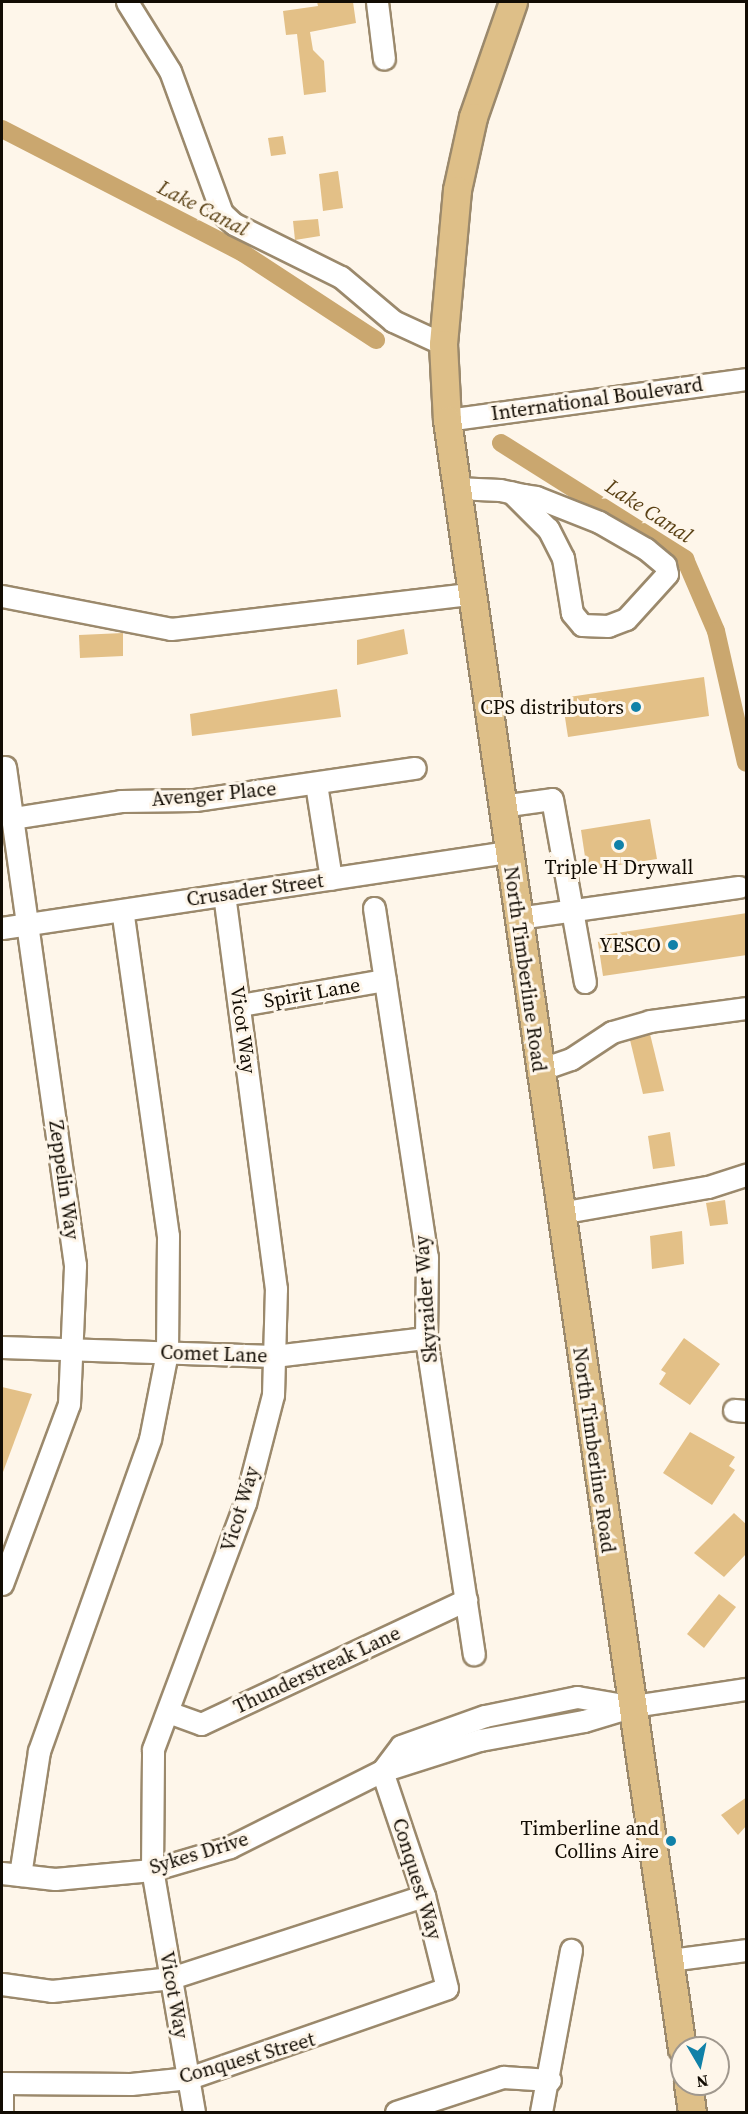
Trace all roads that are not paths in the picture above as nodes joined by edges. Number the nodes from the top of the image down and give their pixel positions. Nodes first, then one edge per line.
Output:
1 (127, 2) edge
2 (377, 2) edge
3 (513, 2) edge
4 (384, 59) dead end
5 (443, 344) junction
6 (747, 379) edge
7 (447, 420) junction
8 (455, 488) junction
9 (511, 492) junction
10 (471, 594) junction
11 (2, 596) edge
12 (5, 767) dead end
13 (415, 768) dead end
14 (316, 784) junction
15 (501, 806) junction
16 (13, 818) junction
17 (508, 852) junction
18 (331, 879) junction
19 (739, 887) dead end
20 (224, 894) junction
21 (374, 908) dead end
22 (122, 910) junction
23 (572, 910) junction
24 (518, 918) junction
25 (29, 924) junction
26 (2, 928) edge
27 (385, 980) junction
28 (585, 982) dead end
29 (240, 1005) junction
30 (747, 1008) edge
31 (539, 1070) junction
32 (747, 1175) edge
33 (560, 1213) junction
34 (426, 1338) junction
35 (2, 1347) edge
36 (75, 1349) junction
37 (167, 1352) junction
38 (274, 1356) junction
39 (3, 1576) edge
40 (466, 1600) junction
41 (474, 1654) dead end
42 (747, 1689) edge
43 (633, 1706) junction
44 (168, 1712) junction
45 (382, 1771) junction
46 (152, 1870) junction
47 (11, 1874) edge
48 (424, 1896) junction
49 (571, 1950) dead end
50 (747, 1950) edge
51 (670, 1960) junction
52 (171, 1978) junction
53 (2, 1984) edge
54 (447, 1988) joint
55 (680, 2036) edge
56 (189, 2078) junction
57 (550, 2080) junction
58 (2, 2083) edge
59 (690, 2096) edge
60 (2, 2112) edge
61 (194, 2112) edge
62 (396, 2112) edge
63 (541, 2112) edge
64 (692, 2112) edge

1 - 5 street
2 - 4 street
3 - 5 main road, North Timberline Road
5 - 7 main road, North Timberline Road
6 - 7 street, International Boulevard
7 - 8 main road, North Timberline Road
8 - 9 street
8 - 10 main road, North Timberline Road
9 - 9 street
10 - 11 street
10 - 15 main road, North Timberline Road
12 - 16 street, Zeppelin Way
13 - 14 street, Avenger Place
14 - 16 street, Avenger Place
14 - 18 street
15 - 17 main road, North Timberline Road
15 - 23 street
16 - 25 street, Zeppelin Way
17 - 18 street, Crusader Street
17 - 24 main road, North Timberline Road
18 - 20 street, Crusader Street
19 - 23 street
20 - 22 street, Crusader Street
20 - 29 street, Vicot Way
21 - 27 street, Skyraider Way
22 - 25 street, Crusader Street
22 - 37 street
23 - 24 street
23 - 28 street
24 - 31 main road, North Timberline Road
25 - 26 street, Crusader Street
25 - 36 street, Zeppelin Way
27 - 29 street, Spirit Lane
27 - 34 street, Skyraider Way
29 - 38 street, Vicot Way
30 - 31 street
31 - 33 main road, North Timberline Road
32 - 33 street
33 - 43 main road, North Timberline Road
34 - 38 street, Comet Lane
34 - 40 street, Skyraider Way
35 - 36 street, Comet Lane
36 - 37 street, Comet Lane
36 - 39 street, Zeppelin Way
37 - 38 street, Comet Lane
37 - 47 street
38 - 44 street, Vicot Way
40 - 41 street, Skyraider Way
40 - 44 street, Thunderstreak Lane
42 - 43 street
43 - 45 street
43 - 51 main road, North Timberline Road
44 - 46 street, Vicot Way
45 - 46 street, Sykes Drive
45 - 48 street, Conquest Way
46 - 47 street, Sykes Drive
46 - 52 street, Vicot Way
48 - 52 street
48 - 54 street, Conquest Way
49 - 57 street
50 - 51 street
51 - 55 main road, North Timberline Road
52 - 53 street
52 - 56 street, Vicot Way
54 - 56 street, Conquest Street
56 - 58 street, Conquest Street
56 - 61 street, Vicot Way
57 - 62 street
57 - 63 street
58 - 60 street
59 - 64 main road

